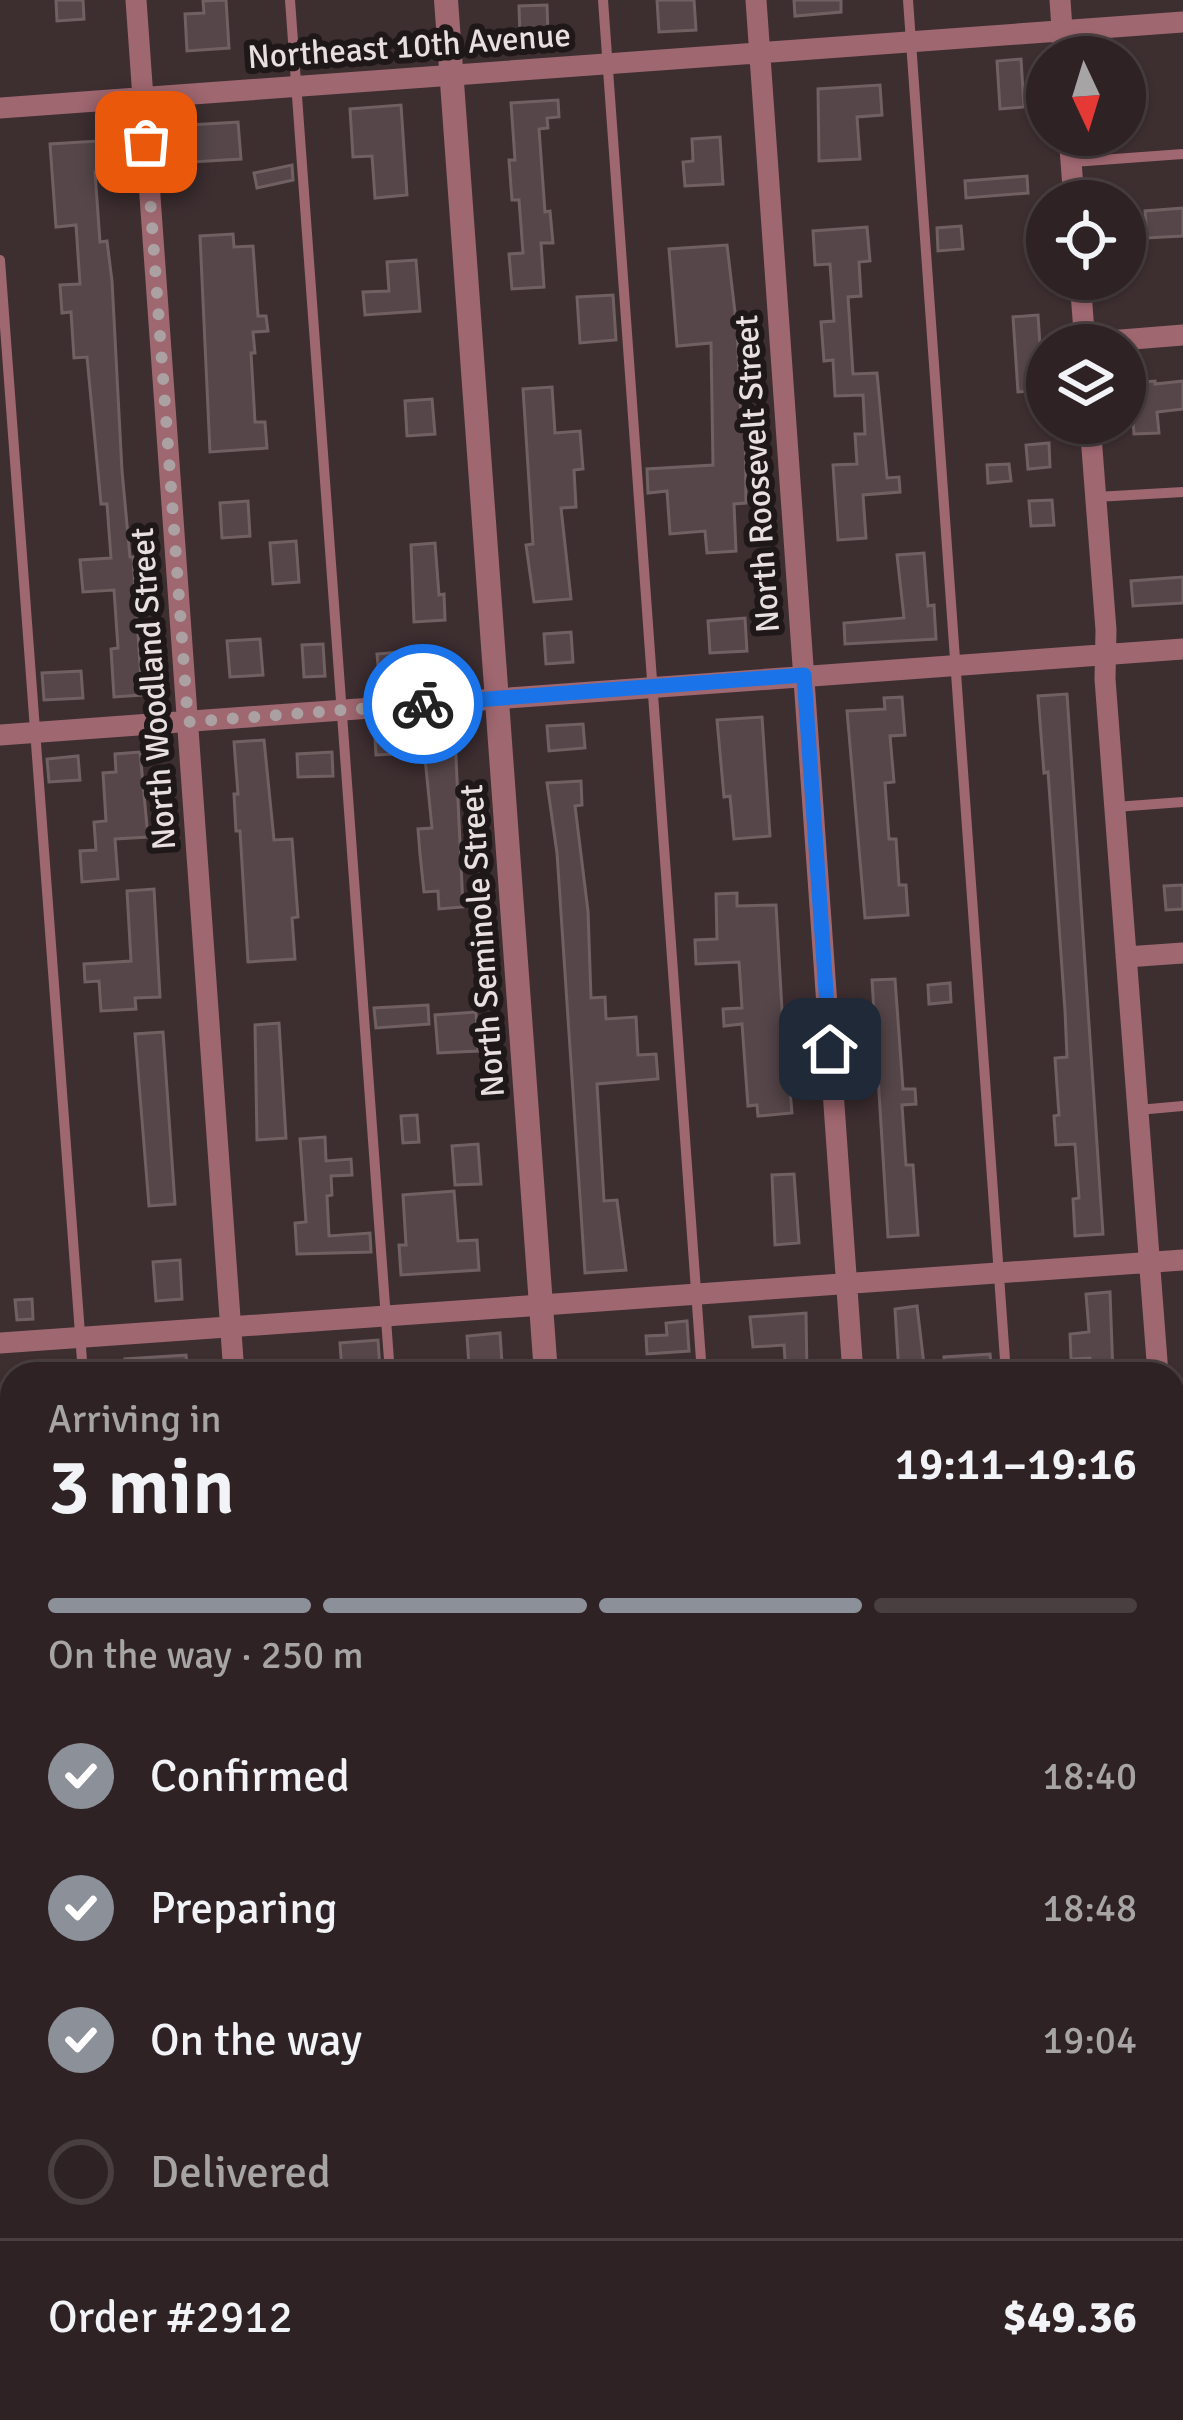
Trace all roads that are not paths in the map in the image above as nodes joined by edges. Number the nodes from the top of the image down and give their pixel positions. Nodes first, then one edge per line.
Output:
1 (136, 0) edge
2 (290, 0) edge
3 (446, 0) edge
4 (603, 0) edge
5 (755, 0) edge
6 (908, 0) edge
7 (1060, 0) edge
8 (1183, 22) edge
9 (1062, 31) junction
10 (1062, 36) edge
11 (911, 42) junction
12 (760, 52) junction
13 (608, 63) junction
14 (452, 75) junction
15 (296, 86) junction
16 (142, 98) junction
17 (0, 108) edge
18 (1183, 154) edge
19 (1071, 156) edge
20 (1071, 162) junction
21 (1072, 180) edge
22 (0, 260) edge
23 (1183, 335) edge
24 (1146, 338) edge
25 (1092, 444) edge
26 (1183, 492) edge
27 (1096, 497) junction
28 (1183, 650) edge
29 (1106, 655) junction
30 (955, 665) junction
31 (804, 675) junction
32 (651, 687) junction
33 (496, 698) junction
34 (341, 710) junction
35 (188, 722) junction
36 (34, 733) junction
37 (0, 735) edge
38 (1183, 802) edge
39 (1115, 807) junction
40 (1183, 952) edge
41 (1126, 956) junction
42 (1183, 1106) edge
43 (1138, 1110) junction
44 (1183, 1260) edge
45 (1150, 1262) junction
46 (999, 1273) junction
47 (846, 1282) junction
48 (696, 1293) junction
49 (541, 1304) junction
50 (386, 1316) junction
51 (230, 1327) junction
52 (80, 1336) junction
53 (0, 1343) edge
54 (82, 1362) edge
55 (233, 1362) edge
56 (389, 1362) edge
57 (545, 1362) edge
58 (701, 1362) edge
59 (852, 1362) edge
60 (1005, 1362) edge
61 (1157, 1362) edge

1 - 16 street, North Woodland Street
2 - 15 lane
3 - 14 street, North Seminole Street
4 - 13 lane
5 - 12 street, North Roosevelt Street
6 - 11 lane
7 - 9 street
8 - 9 street, Northeast 10th Avenue
9 - 10 street
9 - 11 street, Northeast 10th Avenue
11 - 12 street, Northeast 10th Avenue
11 - 30 lane
12 - 13 street, Northeast 10th Avenue
12 - 31 street, North Roosevelt Street
13 - 14 street, Northeast 10th Avenue
13 - 32 lane
14 - 15 street, Northeast 10th Avenue
14 - 33 street, North Seminole Street
15 - 16 street, Northeast 10th Avenue
15 - 34 lane
16 - 17 street, Northeast 10th Avenue
16 - 35 street, North Woodland Street
18 - 20 lane
19 - 20 street
20 - 21 street
22 - 36 lane
23 - 24 street
25 - 27 street
26 - 27 lane
27 - 29 street
28 - 29 street
29 - 30 street
29 - 39 street
30 - 31 street
30 - 46 lane
31 - 32 street
31 - 47 street, North Roosevelt Street
32 - 33 street
32 - 48 lane
33 - 34 street
33 - 49 street, North Seminole Street
34 - 35 street
34 - 50 lane
35 - 36 street
35 - 51 street, North Woodland Street
36 - 37 street
36 - 52 lane
38 - 39 lane
39 - 41 street
40 - 41 street
41 - 43 street
42 - 43 lane
43 - 45 street
44 - 45 street
45 - 46 street
45 - 61 street
46 - 47 street
46 - 60 lane
47 - 48 street
47 - 59 street, North Roosevelt Street
48 - 49 street
48 - 58 lane
49 - 50 street
49 - 57 street, North Seminole Street
50 - 51 street
50 - 56 lane
51 - 52 street
51 - 55 street, North Woodland Street
52 - 53 street
52 - 54 lane

